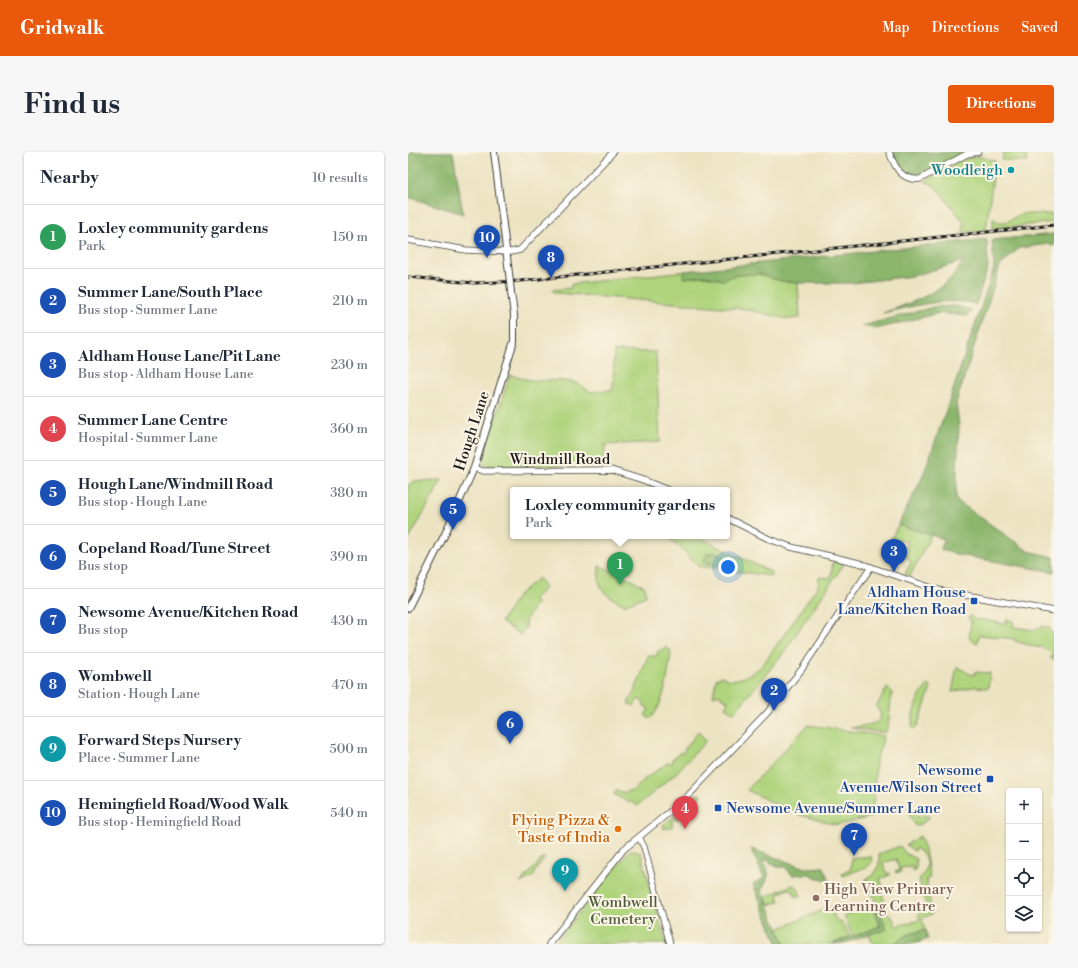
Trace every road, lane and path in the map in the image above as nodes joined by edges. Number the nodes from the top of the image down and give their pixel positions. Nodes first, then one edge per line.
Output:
1 (494, 152) edge
2 (613, 152) edge
3 (889, 152) edge
4 (978, 152) edge
5 (408, 240) edge
6 (506, 251) junction
7 (474, 468) junction
8 (660, 487) edge
9 (730, 520) edge
10 (871, 567) junction
11 (408, 608) edge
12 (1054, 611) edge
13 (639, 837) junction
14 (549, 944) edge
15 (670, 944) edge

1 - 6 main road, Hough Lane
2 - 6 street
3 - 4 street
5 - 6 street
6 - 7 main road, Hough Lane, bridge
7 - 8 street, Windmill Road
7 - 11 main road, Hough Lane
9 - 10 street
10 - 12 street
10 - 13 street
13 - 14 street
13 - 15 street

